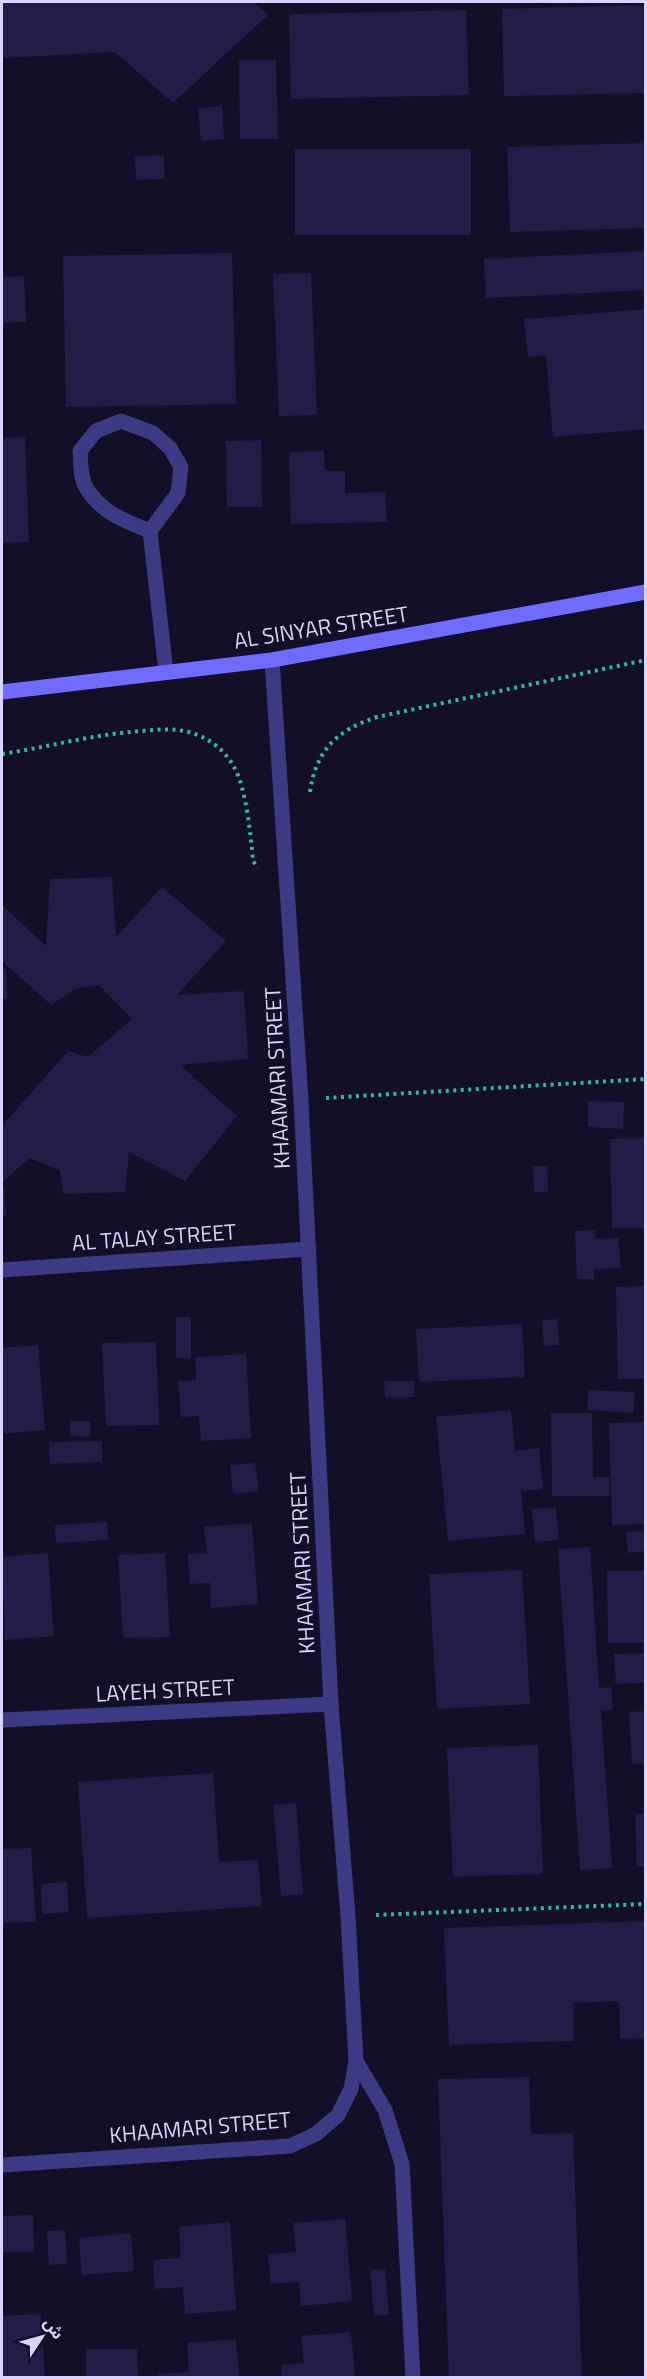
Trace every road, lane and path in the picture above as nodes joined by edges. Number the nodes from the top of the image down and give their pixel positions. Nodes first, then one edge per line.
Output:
1 (150, 531) junction
2 (645, 592) edge
3 (272, 660) junction
4 (645, 660) edge
5 (166, 672) junction
6 (2, 692) edge
7 (2, 754) edge
8 (310, 803) dead end
9 (286, 873) junction
10 (645, 1079) edge
11 (301, 1100) junction
12 (309, 1249) junction
13 (2, 1270) edge
14 (332, 1704) junction
15 (2, 1720) edge
16 (645, 1904) edge
17 (348, 1917) junction
18 (356, 2061) junction
19 (2, 2165) edge
20 (413, 2378) edge

1 - 1 street
1 - 5 street
2 - 3 street, AL SINYAR STREET
3 - 5 street, AL SINYAR STREET
3 - 9 street, KHAAMARI STREET
4 - 8 path
5 - 6 street, AL SINYAR STREET
7 - 9 path
9 - 11 street, KHAAMARI STREET
10 - 11 path
11 - 12 street, KHAAMARI STREET
12 - 13 street, AL TALAY STREET
12 - 14 street, KHAAMARI STREET
14 - 15 street, LAYEH STREET
14 - 17 street, KHAAMARI STREET
16 - 17 path
17 - 18 street, KHAAMARI STREET
18 - 19 street, KHAAMARI STREET
18 - 20 street

